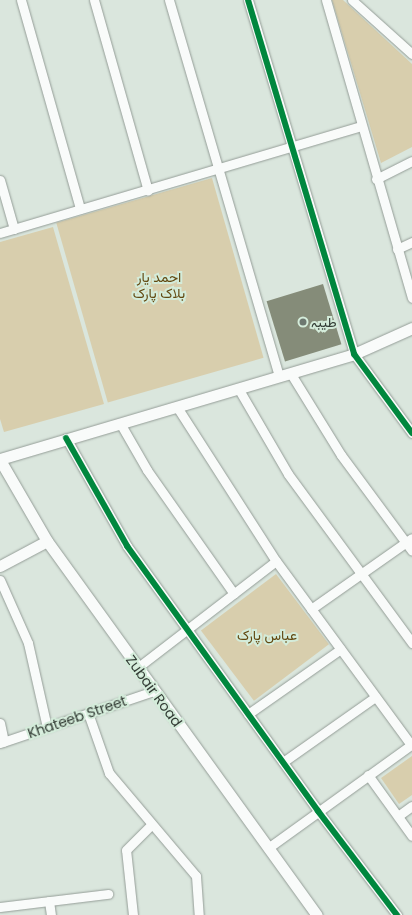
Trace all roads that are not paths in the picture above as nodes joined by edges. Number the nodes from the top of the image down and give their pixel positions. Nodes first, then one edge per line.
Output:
1 (21, 0) edge
2 (94, 0) edge
3 (170, 0) edge
4 (248, 0) edge
5 (326, 0) edge
6 (352, 0) edge
7 (412, 54) edge
8 (361, 126) junction
9 (291, 146) junction
10 (412, 161) edge
11 (219, 168) junction
12 (376, 179) junction
13 (0, 180) edge
14 (148, 191) junction
15 (80, 209) junction
16 (14, 229) junction
17 (0, 233) edge
18 (412, 242) edge
19 (397, 249) junction
20 (412, 298) edge
21 (412, 328) edge
22 (354, 354) junction
23 (291, 374) junction
24 (279, 376) junction
25 (238, 388) junction
26 (177, 407) junction
27 (120, 423) junction
28 (412, 433) edge
29 (66, 438) junction
30 (0, 460) edge
31 (409, 540) edge
32 (47, 541) junction
33 (412, 551) edge
34 (276, 561) junction
35 (0, 566) edge
36 (361, 573) junction
37 (0, 580) edge
38 (234, 594) junction
39 (311, 609) junction
40 (188, 629) junction
41 (412, 643) edge
42 (341, 649) junction
43 (137, 668) junction
44 (154, 691) junction
45 (375, 697) junction
46 (88, 713) junction
47 (248, 714) junction
48 (0, 723) edge
49 (47, 727) junction
50 (2, 743) edge
51 (411, 744) edge
52 (283, 762) junction
53 (368, 775) junction
54 (412, 806) edge
55 (318, 811) junction
56 (398, 816) junction
57 (151, 824) junction
58 (412, 836) edge
59 (268, 848) junction
60 (108, 894) dead end
61 (49, 901) junction
62 (0, 907) edge
63 (51, 915) edge
64 (133, 915) edge
65 (199, 915) edge
66 (317, 915) edge
67 (397, 915) edge

1 - 15 street
2 - 14 street
3 - 11 street
4 - 9 street
5 - 8 street
6 - 7 street
8 - 9 street
8 - 12 street
9 - 11 street
9 - 22 street
10 - 12 street
11 - 14 street
11 - 24 street
12 - 19 street
13 - 16 street
14 - 15 street
15 - 16 street
16 - 17 street
18 - 19 street
19 - 20 street
21 - 22 street
22 - 23 street
22 - 28 street
23 - 24 street
23 - 31 street
24 - 25 street
25 - 26 street
25 - 36 street
26 - 27 street
26 - 34 street
27 - 29 street
27 - 38 street
29 - 30 street
29 - 40 street
30 - 32 street, Zubair Road
31 - 33 street
31 - 36 street
32 - 35 street
32 - 43 street, Zubair Road
34 - 38 street
34 - 39 street
36 - 39 street
36 - 41 street
37 - 49 street
38 - 40 street
39 - 42 street
40 - 43 street
40 - 47 street
42 - 45 street
42 - 47 street
43 - 44 street, Zubair Road
44 - 46 street, Khateeb Street
44 - 59 street, Zubair Road
45 - 51 street
45 - 52 street
46 - 49 street, Khateeb Street
46 - 57 street
47 - 52 street
48 - 50 street
49 - 50 street, Khateeb Street
51 - 53 street
52 - 55 street
53 - 55 street
53 - 56 street
54 - 56 street
55 - 59 street
55 - 67 street
56 - 58 street
57 - 64 street
57 - 65 street
59 - 66 street, Zubair Road
60 - 61 street
61 - 62 street
61 - 63 street

